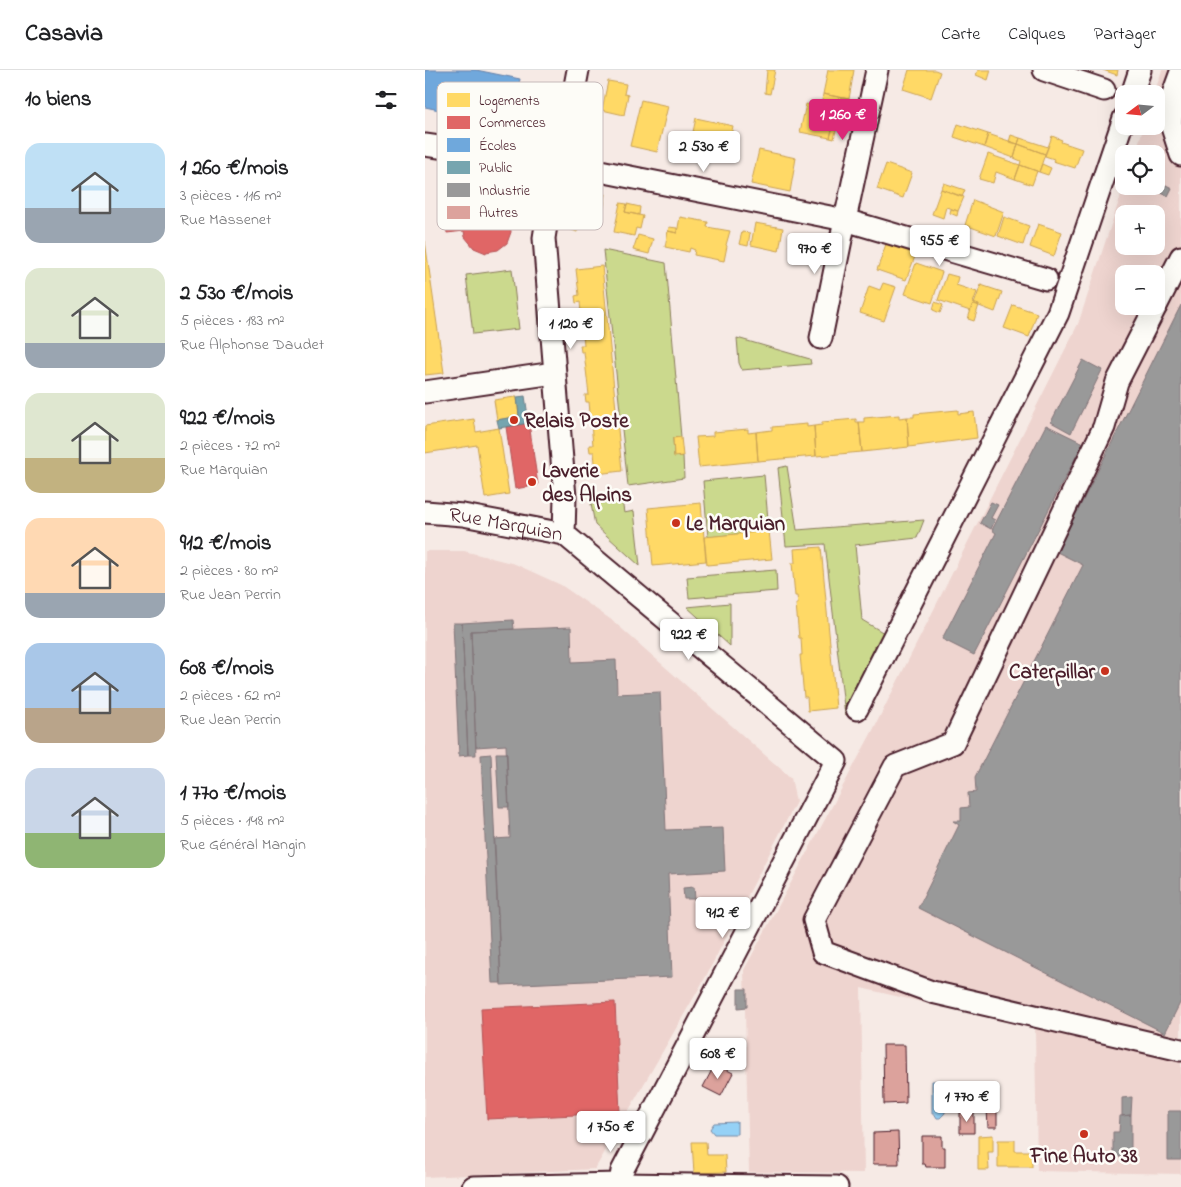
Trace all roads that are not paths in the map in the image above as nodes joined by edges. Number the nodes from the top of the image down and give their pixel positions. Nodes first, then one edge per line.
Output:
1 (877, 70) edge
2 (1044, 70) edge
3 (1140, 70) edge
4 (1181, 72) edge
5 (1135, 85) edge
6 (1104, 90) dead end
7 (1118, 135) edge
8 (1181, 155) edge
9 (603, 172) edge
10 (845, 220) junction
11 (544, 230) edge
12 (1181, 258) edge
13 (1046, 279) dead end
14 (1165, 289) edge
15 (1151, 315) edge
16 (821, 338) dead end
17 (555, 373) junction
18 (425, 392) edge
19 (425, 512) edge
20 (564, 534) junction
21 (857, 709) dead end
22 (1181, 1050) edge
23 (620, 1184) junction
24 (473, 1187) edge
25 (837, 1187) edge

1 - 10 street
2 - 6 street
3 - 5 street
4 - 8 street
7 - 21 street
9 - 10 street
10 - 13 street
10 - 16 street
11 - 17 street
12 - 14 street
15 - 22 street
17 - 18 street
17 - 20 street
19 - 20 street, Rue Marquian
20 - 23 street, Rue Marquian
23 - 24 street
23 - 25 street

